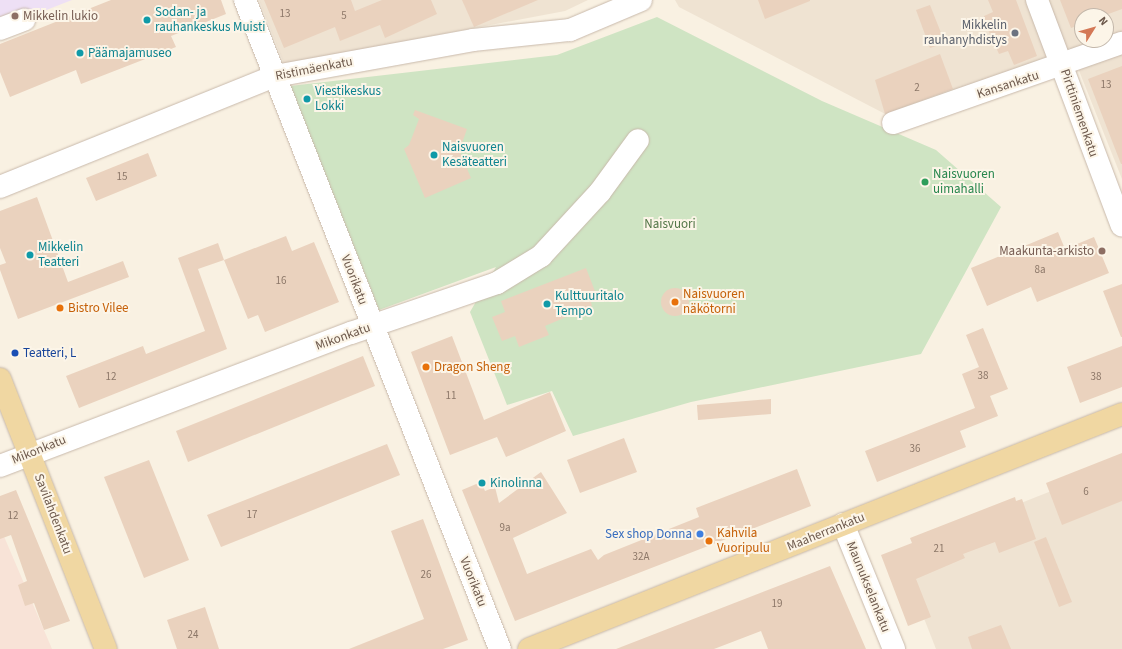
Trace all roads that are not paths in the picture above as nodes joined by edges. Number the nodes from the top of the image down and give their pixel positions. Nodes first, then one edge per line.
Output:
1 (244, 0) edge
2 (641, 0) edge
3 (1037, 0) edge
4 (24, 20) dead end
5 (0, 29) edge
6 (1122, 43) edge
7 (1063, 66) junction
8 (274, 76) junction
9 (893, 123) dead end
10 (638, 140) dead end
11 (0, 187) edge
12 (1122, 226) edge
13 (372, 326) junction
14 (0, 379) edge
15 (1122, 414) edge
16 (29, 454) junction
17 (0, 466) edge
18 (843, 524) junction
19 (106, 649) edge
20 (500, 649) edge
21 (529, 649) edge
22 (894, 649) edge

1 - 8 street, Vuorikatu
2 - 8 street, Ristimäenkatu
3 - 7 street, Pirttiniemenkatu
4 - 5 street
6 - 7 street, Kansankatu
7 - 9 street, Kansankatu
7 - 12 street, Pirttiniemenkatu
8 - 11 street, Ristimäenkatu
8 - 13 street, Vuorikatu
10 - 13 street, Mikonkatu
13 - 16 street, Mikonkatu
13 - 20 street, Vuorikatu
14 - 16 main road, Savilahdenkatu
15 - 18 main road, Maaherrankatu
16 - 17 street, Mikonkatu
16 - 19 main road, Savilahdenkatu
18 - 21 main road, Maaherrankatu
18 - 22 street, Maunukselankatu

